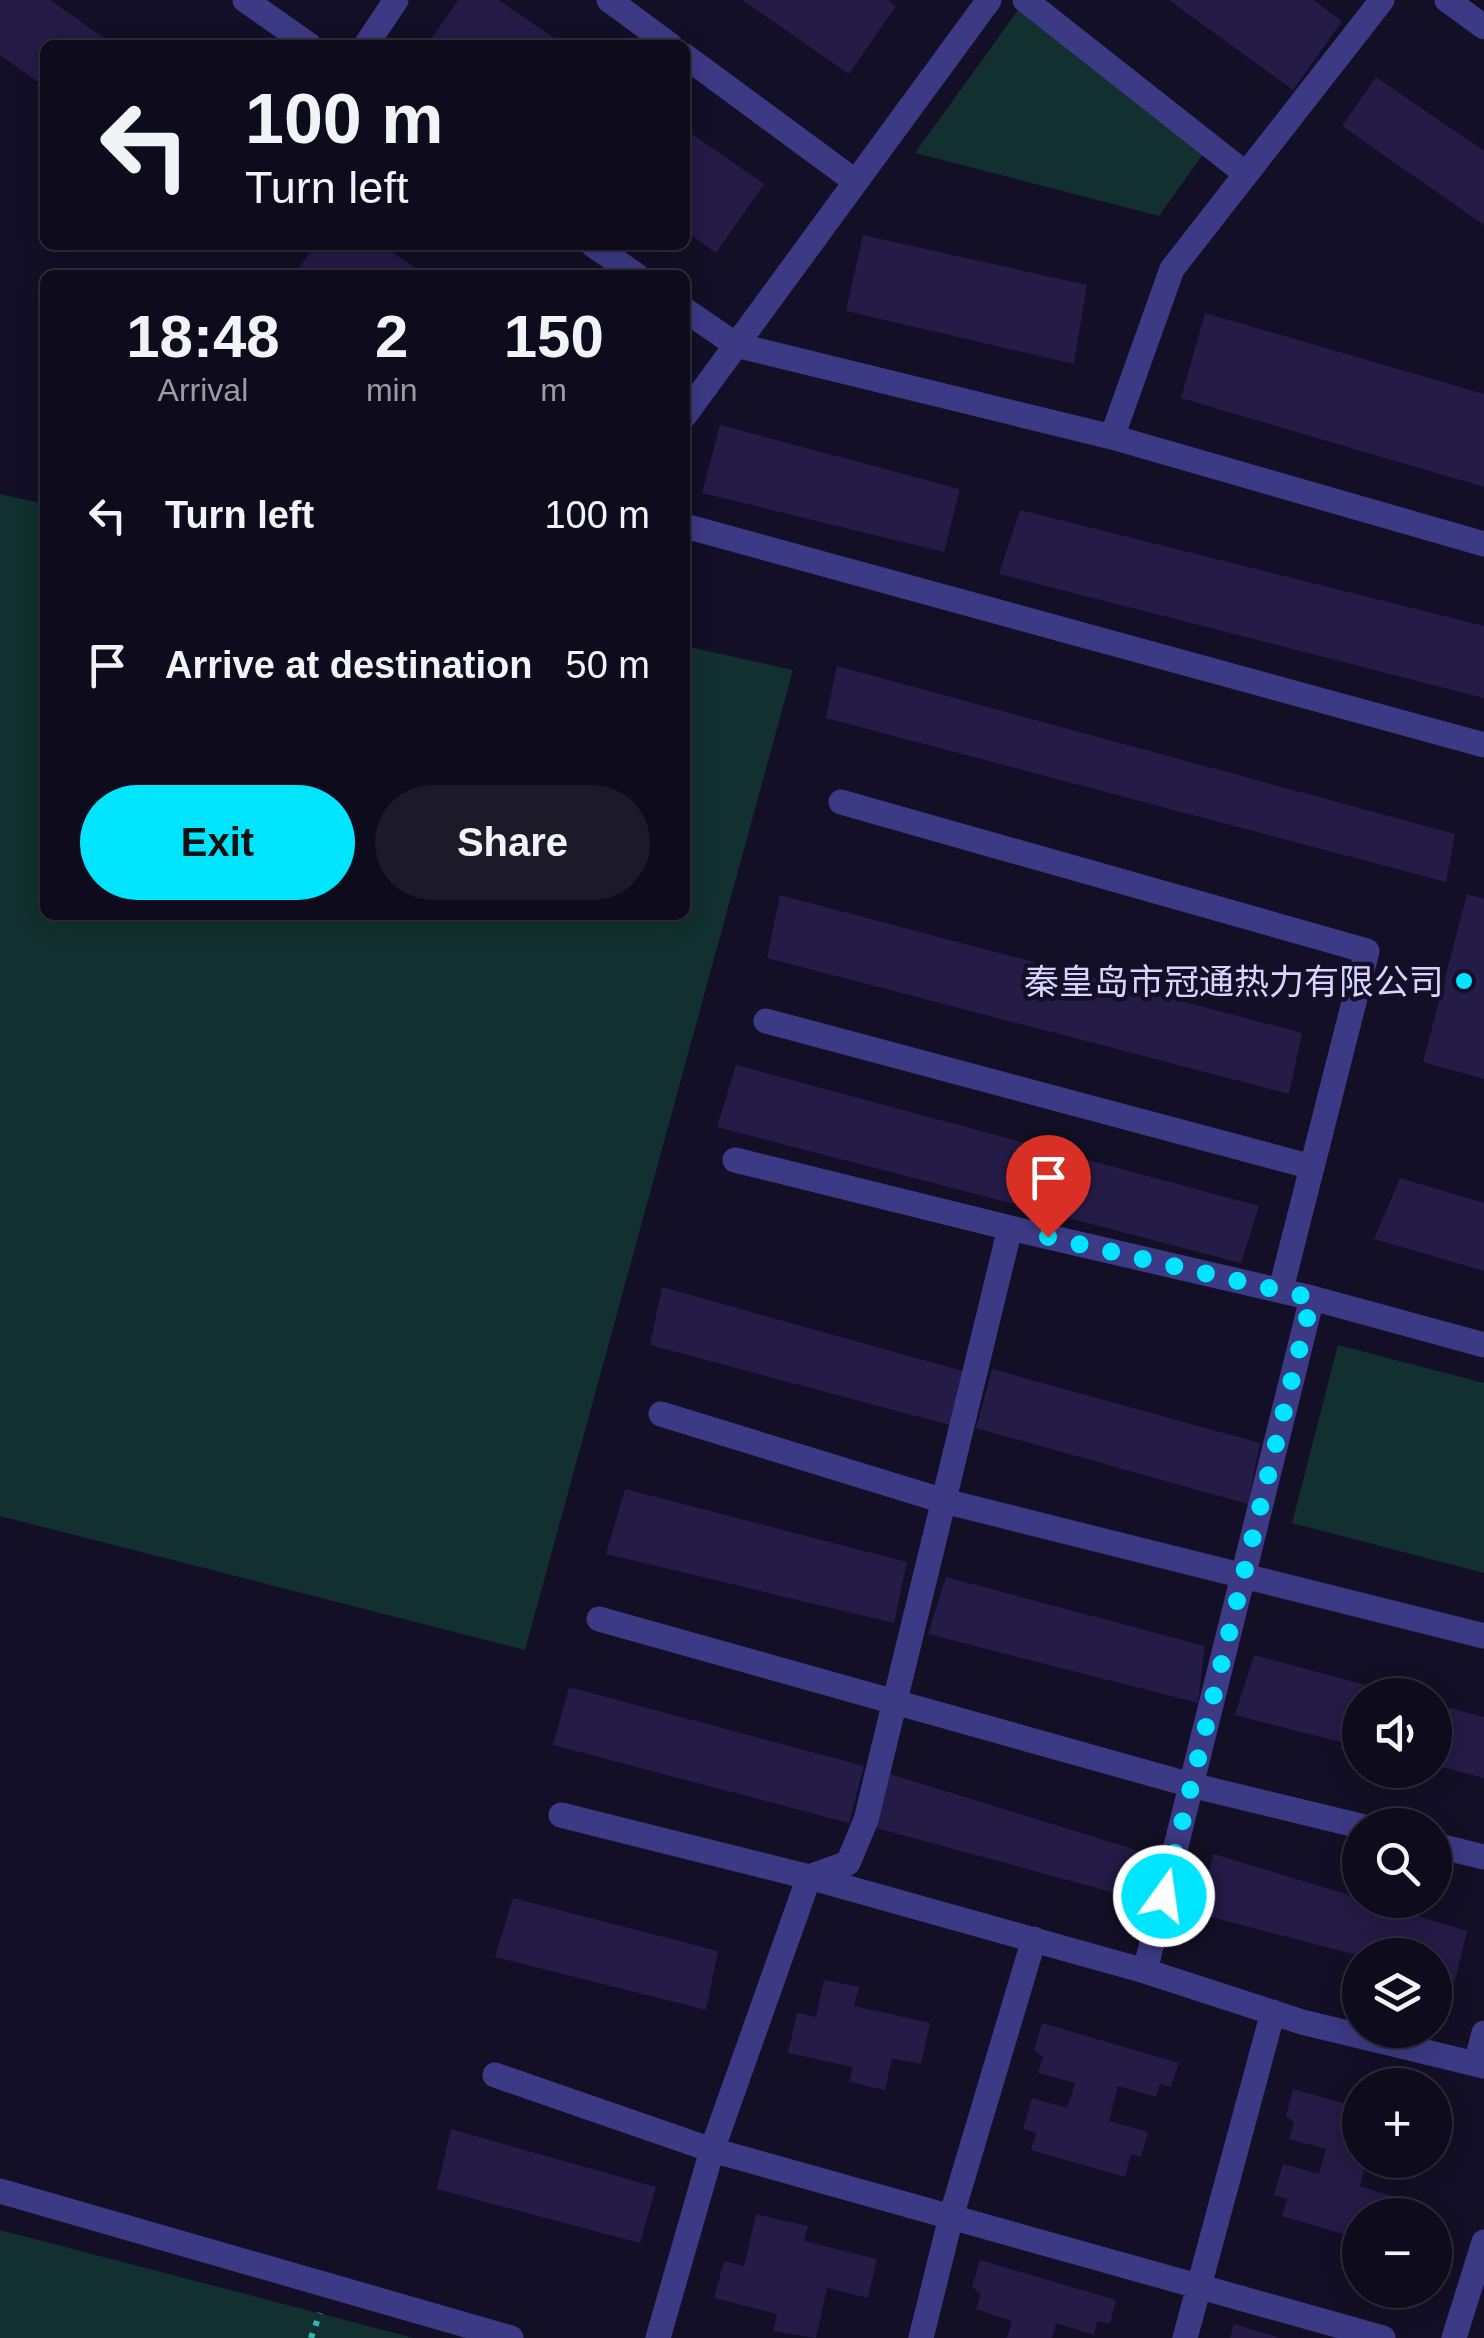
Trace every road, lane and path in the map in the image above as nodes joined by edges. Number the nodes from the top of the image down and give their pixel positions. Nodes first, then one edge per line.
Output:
1 (245, 0) edge
2 (396, 0) edge
3 (609, 0) edge
4 (989, 0) edge
5 (1025, 0) edge
6 (1382, 0) edge
7 (1447, 0) edge
8 (1484, 27) edge
9 (302, 40) edge
10 (369, 40) edge
11 (663, 40) edge
12 (690, 60) edge
13 (1246, 174) junction
14 (856, 182) junction
15 (600, 250) edge
16 (629, 270) edge
17 (690, 313) edge
18 (736, 345) junction
19 (690, 408) edge
20 (1112, 437) junction
21 (690, 527) edge
22 (1484, 544) edge
23 (1484, 746) edge
24 (841, 802) dead end
25 (766, 1021) dead end
26 (736, 1160) dead end
27 (1312, 1167) junction
28 (1010, 1228) junction
29 (1281, 1290) junction
30 (1312, 1298) junction
31 (1484, 1344) edge
32 (661, 1414) dead end
33 (944, 1501) junction
34 (1243, 1574) junction
35 (599, 1620) dead end
36 (1484, 1636) edge
37 (896, 1704) junction
38 (1192, 1785) junction
39 (561, 1815) dead end
40 (1342, 1822) edge
41 (1452, 1849) edge
42 (1484, 1857) edge
43 (809, 1876) junction
44 (1034, 1938) junction
45 (1145, 1971) junction
46 (1273, 2012) junction
47 (1484, 2033) edge
48 (1480, 2065) edge
49 (494, 2075) dead end
50 (712, 2150) junction
51 (0, 2191) edge
52 (952, 2217) junction
53 (1484, 2242) edge
54 (1198, 2286) junction
55 (511, 2338) edge
56 (658, 2338) edge
57 (921, 2338) edge
58 (1185, 2338) edge
59 (1383, 2338) edge
60 (1454, 2338) edge

1 - 9 street
2 - 10 street
3 - 11 street
4 - 14 street
5 - 13 street
6 - 13 street
7 - 8 street
12 - 14 street
13 - 20 street
14 - 18 street
15 - 16 street
17 - 18 street
18 - 19 street
18 - 20 street
20 - 22 street
21 - 23 street
24 - 27 street
25 - 27 street
26 - 28 street
27 - 29 street
28 - 29 street
28 - 33 street
29 - 30 street
30 - 31 street
30 - 34 street
32 - 33 street
33 - 34 street
33 - 37 street
34 - 36 street
34 - 38 street
35 - 37 street
37 - 38 street
37 - 43 street
38 - 40 street
38 - 45 street
39 - 43 street
41 - 42 street
43 - 44 street
43 - 50 street
44 - 45 street
44 - 52 street
45 - 46 street
46 - 48 street
46 - 54 street
47 - 48 street
49 - 50 street
50 - 52 street
50 - 56 street
51 - 55 street
52 - 54 street
52 - 57 street
53 - 60 street
54 - 58 street
54 - 59 street

